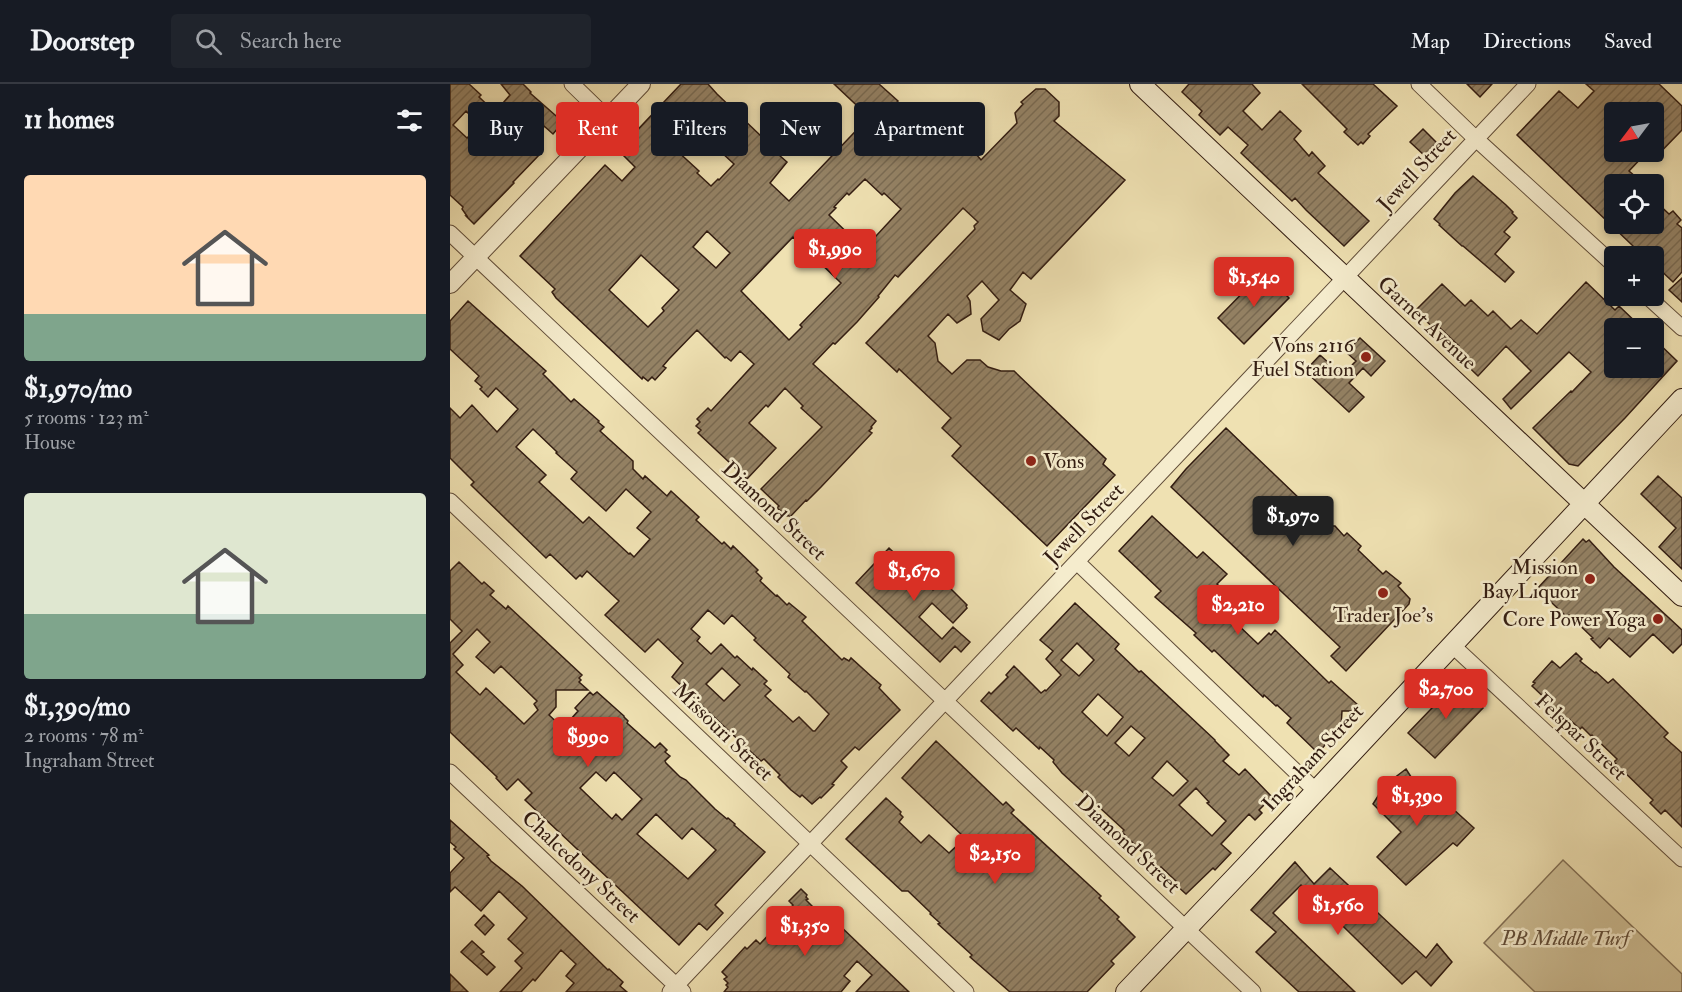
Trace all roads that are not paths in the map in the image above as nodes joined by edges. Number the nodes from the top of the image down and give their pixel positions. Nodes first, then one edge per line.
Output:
1 (572, 84) edge
2 (641, 84) edge
3 (1140, 84) edge
4 (1419, 84) edge
5 (1528, 84) edge
6 (591, 102) edge
7 (624, 102) edge
8 (1475, 138) junction
9 (572, 156) edge
10 (450, 233) edge
11 (1604, 256) edge
12 (475, 257) junction
13 (1344, 277) junction
14 (450, 284) edge
15 (1658, 306) edge
16 (1682, 328) edge
17 (1682, 399) edge
18 (450, 501) edge
19 (1583, 503) junction
20 (1077, 562) junction
21 (1682, 596) edge
22 (1452, 645) junction
23 (946, 702) junction
24 (450, 772) edge
25 (1316, 791) junction
26 (810, 844) junction
27 (1682, 859) edge
28 (1186, 929) junction
29 (676, 990) edge
30 (966, 992) edge
31 (1125, 992) edge
32 (1253, 992) edge

1 - 6 street
2 - 7 street
3 - 13 main road, Garnet Avenue
4 - 8 street
5 - 8 street, Jewell Street
8 - 11 street
8 - 13 street, Jewell Street
9 - 12 street
10 - 12 street, Diamond Street
12 - 14 street
12 - 23 street, Diamond Street
13 - 19 main road, Garnet Avenue
13 - 20 street, Jewell Street
15 - 16 street
17 - 19 main road, Ingraham Street
18 - 26 street, Missouri Street
19 - 21 main road, Garnet Avenue
19 - 22 main road, Ingraham Street
20 - 23 street, Jewell Street
20 - 25 street
22 - 25 main road, Ingraham Street
22 - 27 street, Felspar Street
23 - 26 street, Jewell Street
23 - 28 street, Diamond Street
24 - 29 street, Chalcedony Street
25 - 28 main road, Ingraham Street
26 - 29 street, Jewell Street
26 - 30 street, Missouri Street
28 - 31 main road, Ingraham Street
28 - 32 street, Diamond Street

